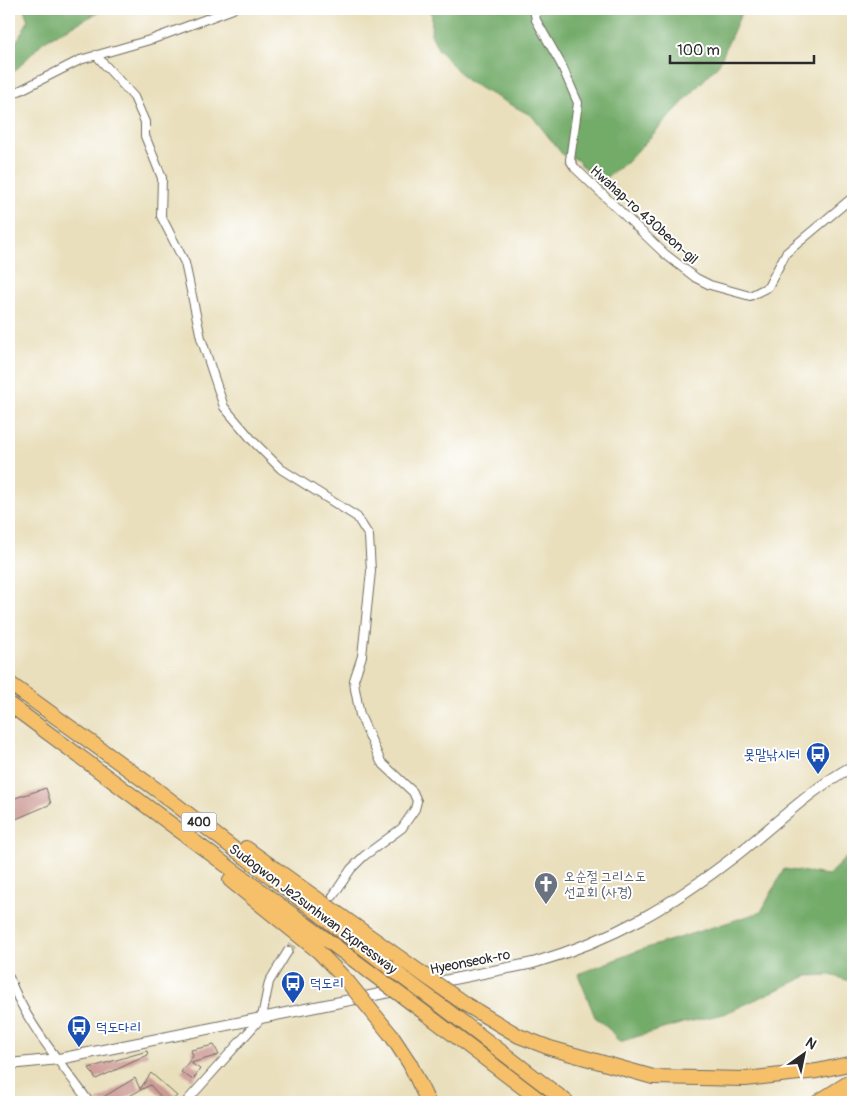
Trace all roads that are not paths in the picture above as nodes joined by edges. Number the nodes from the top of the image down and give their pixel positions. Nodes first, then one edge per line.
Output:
1 (232, 9) edge
2 (534, 9) edge
3 (96, 55) junction
4 (9, 96) edge
5 (853, 197) edge
6 (9, 683) edge
7 (9, 704) edge
8 (48, 734) junction
9 (853, 766) edge
10 (157, 790) junction
11 (333, 896) dead end
12 (288, 951) tunnel mouth
13 (9, 977) edge
14 (262, 1017) junction
15 (59, 1059) junction
16 (12, 1063) edge
17 (853, 1063) edge
18 (853, 1080) edge
19 (853, 1091) edge
20 (90, 1102) edge
21 (186, 1102) edge
22 (428, 1102) edge
23 (542, 1102) edge
24 (567, 1102) edge
25 (818, 1102) edge
26 (838, 1102) edge

1 - 3 street
2 - 5 street, Hwahap-ro 430beon-gil
3 - 4 street
3 - 11 street
6 - 10 highway, Sudogwon Je2sunhwan Expressway / 400
7 - 8 highway, Sudogwon Je2sunhwan Expressway / 400
8 - 22 highway, bridge
8 - 23 highway, Sudogwon Je2sunhwan Expressway / 400, bridge
9 - 14 street, Hyeonseok-ro
10 - 17 highway, bridge
10 - 24 highway, Sudogwon Je2sunhwan Expressway / 400, bridge
12 - 14 street
13 - 15 street
14 - 15 street, Hyeonseok-ro
14 - 21 street
15 - 16 street, Hyeonseok-ro
15 - 20 street
18 - 25 highway
19 - 26 highway

